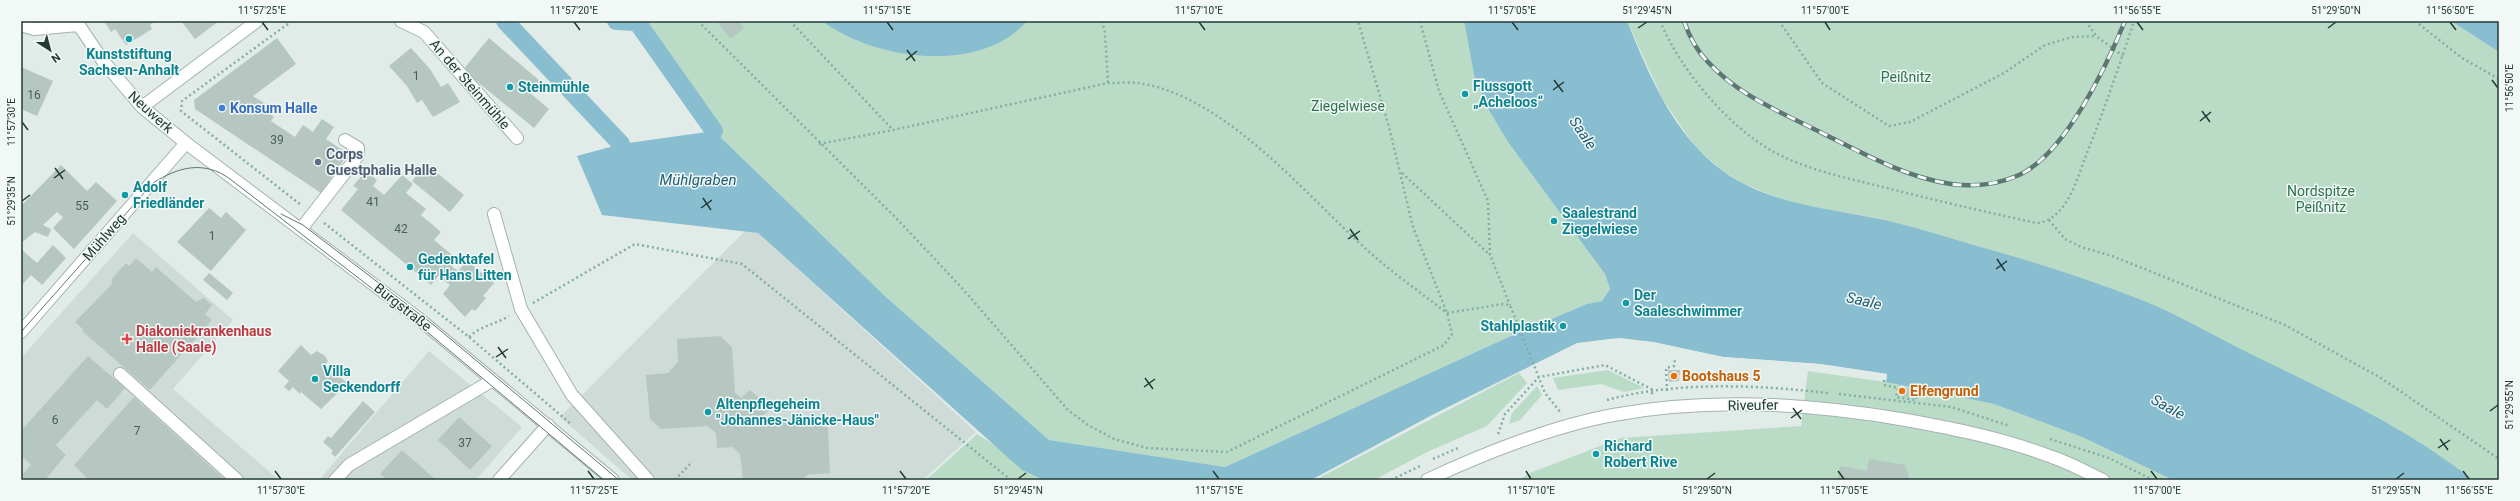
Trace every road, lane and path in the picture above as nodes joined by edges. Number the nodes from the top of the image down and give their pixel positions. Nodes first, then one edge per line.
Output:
1 (257, 21) edge
2 (292, 21) edge
3 (401, 21) edge
4 (698, 21) edge
5 (790, 21) edge
6 (1102, 21) edge
7 (1358, 21) edge
8 (1420, 21) edge
9 (1660, 21) edge
10 (1779, 21) edge
11 (2086, 21) edge
12 (2134, 21) edge
13 (2415, 21) edge
14 (77, 23) edge
15 (21, 25) edge
16 (2096, 36) junction
17 (2123, 56) junction
18 (2499, 79) edge
19 (1108, 83) junction
20 (142, 107) junction
21 (893, 130) junction
22 (517, 138) dead end
23 (345, 140) dead end
24 (186, 143) junction
25 (819, 144) junction
26 (1402, 173) junction
27 (313, 214) junction
28 (494, 214) dead end
29 (2049, 220) junction
30 (302, 229) junction
31 (1490, 255) junction
32 (1510, 306) junction
33 (521, 309) junction
34 (1447, 314) junction
35 (21, 332) edge
36 (469, 337) junction
37 (456, 349) junction
38 (1674, 360) dead end
39 (120, 374) dead end
40 (1665, 376) dead end
41 (1538, 377) junction
42 (493, 380) junction
43 (1884, 380) dead end
44 (1932, 396) dead end
45 (1647, 410) junction
46 (548, 425) junction
47 (572, 425) dead end
48 (1571, 426) junction
49 (1490, 453) junction
50 (2499, 459) edge
51 (690, 464) dead end
52 (238, 480) edge
53 (336, 480) edge
54 (499, 480) edge
55 (613, 480) edge
56 (648, 480) edge
57 (675, 480) edge
58 (1011, 480) edge
59 (1428, 480) edge
60 (2103, 480) edge

1 - 20 street
2 - 27 path
3 - 22 street, An der Steinmühle
4 - 25 path
5 - 21 path
6 - 19 path
7 - 26 path
8 - 31 path
9 - 29 path
10 - 16 path
11 - 16 path
12 - 17 path
13 - 18 path
14 - 15 street
14 - 20 street, Neuwerk
16 - 17 path
17 - 29 path
19 - 21 path
19 - 34 path
20 - 24 street, Neuwerk
21 - 25 path
23 - 27 street
24 - 30 street, Burgstraße
24 - 35 street, Mühlweg
25 - 34 path
26 - 31 path
26 - 34 path
27 - 30 street
27 - 36 path
28 - 33 street
29 - 50 path
30 - 37 street, Burgstraße
31 - 32 path
32 - 34 path
32 - 41 path
33 - 36 path
33 - 56 street
33 - 58 path
36 - 37 path
36 - 47 path
37 - 42 street, Burgstraße
38 - 40 path
39 - 52 street
41 - 45 path
41 - 48 path
41 - 49 path
42 - 46 street, Burgstraße
42 - 53 street
43 - 44 path
45 - 48 street, Riveufer
45 - 60 street, Riveufer
46 - 54 street
46 - 55 street, Burgstraße
48 - 49 street, Riveufer
49 - 59 street, Riveufer
51 - 57 path

